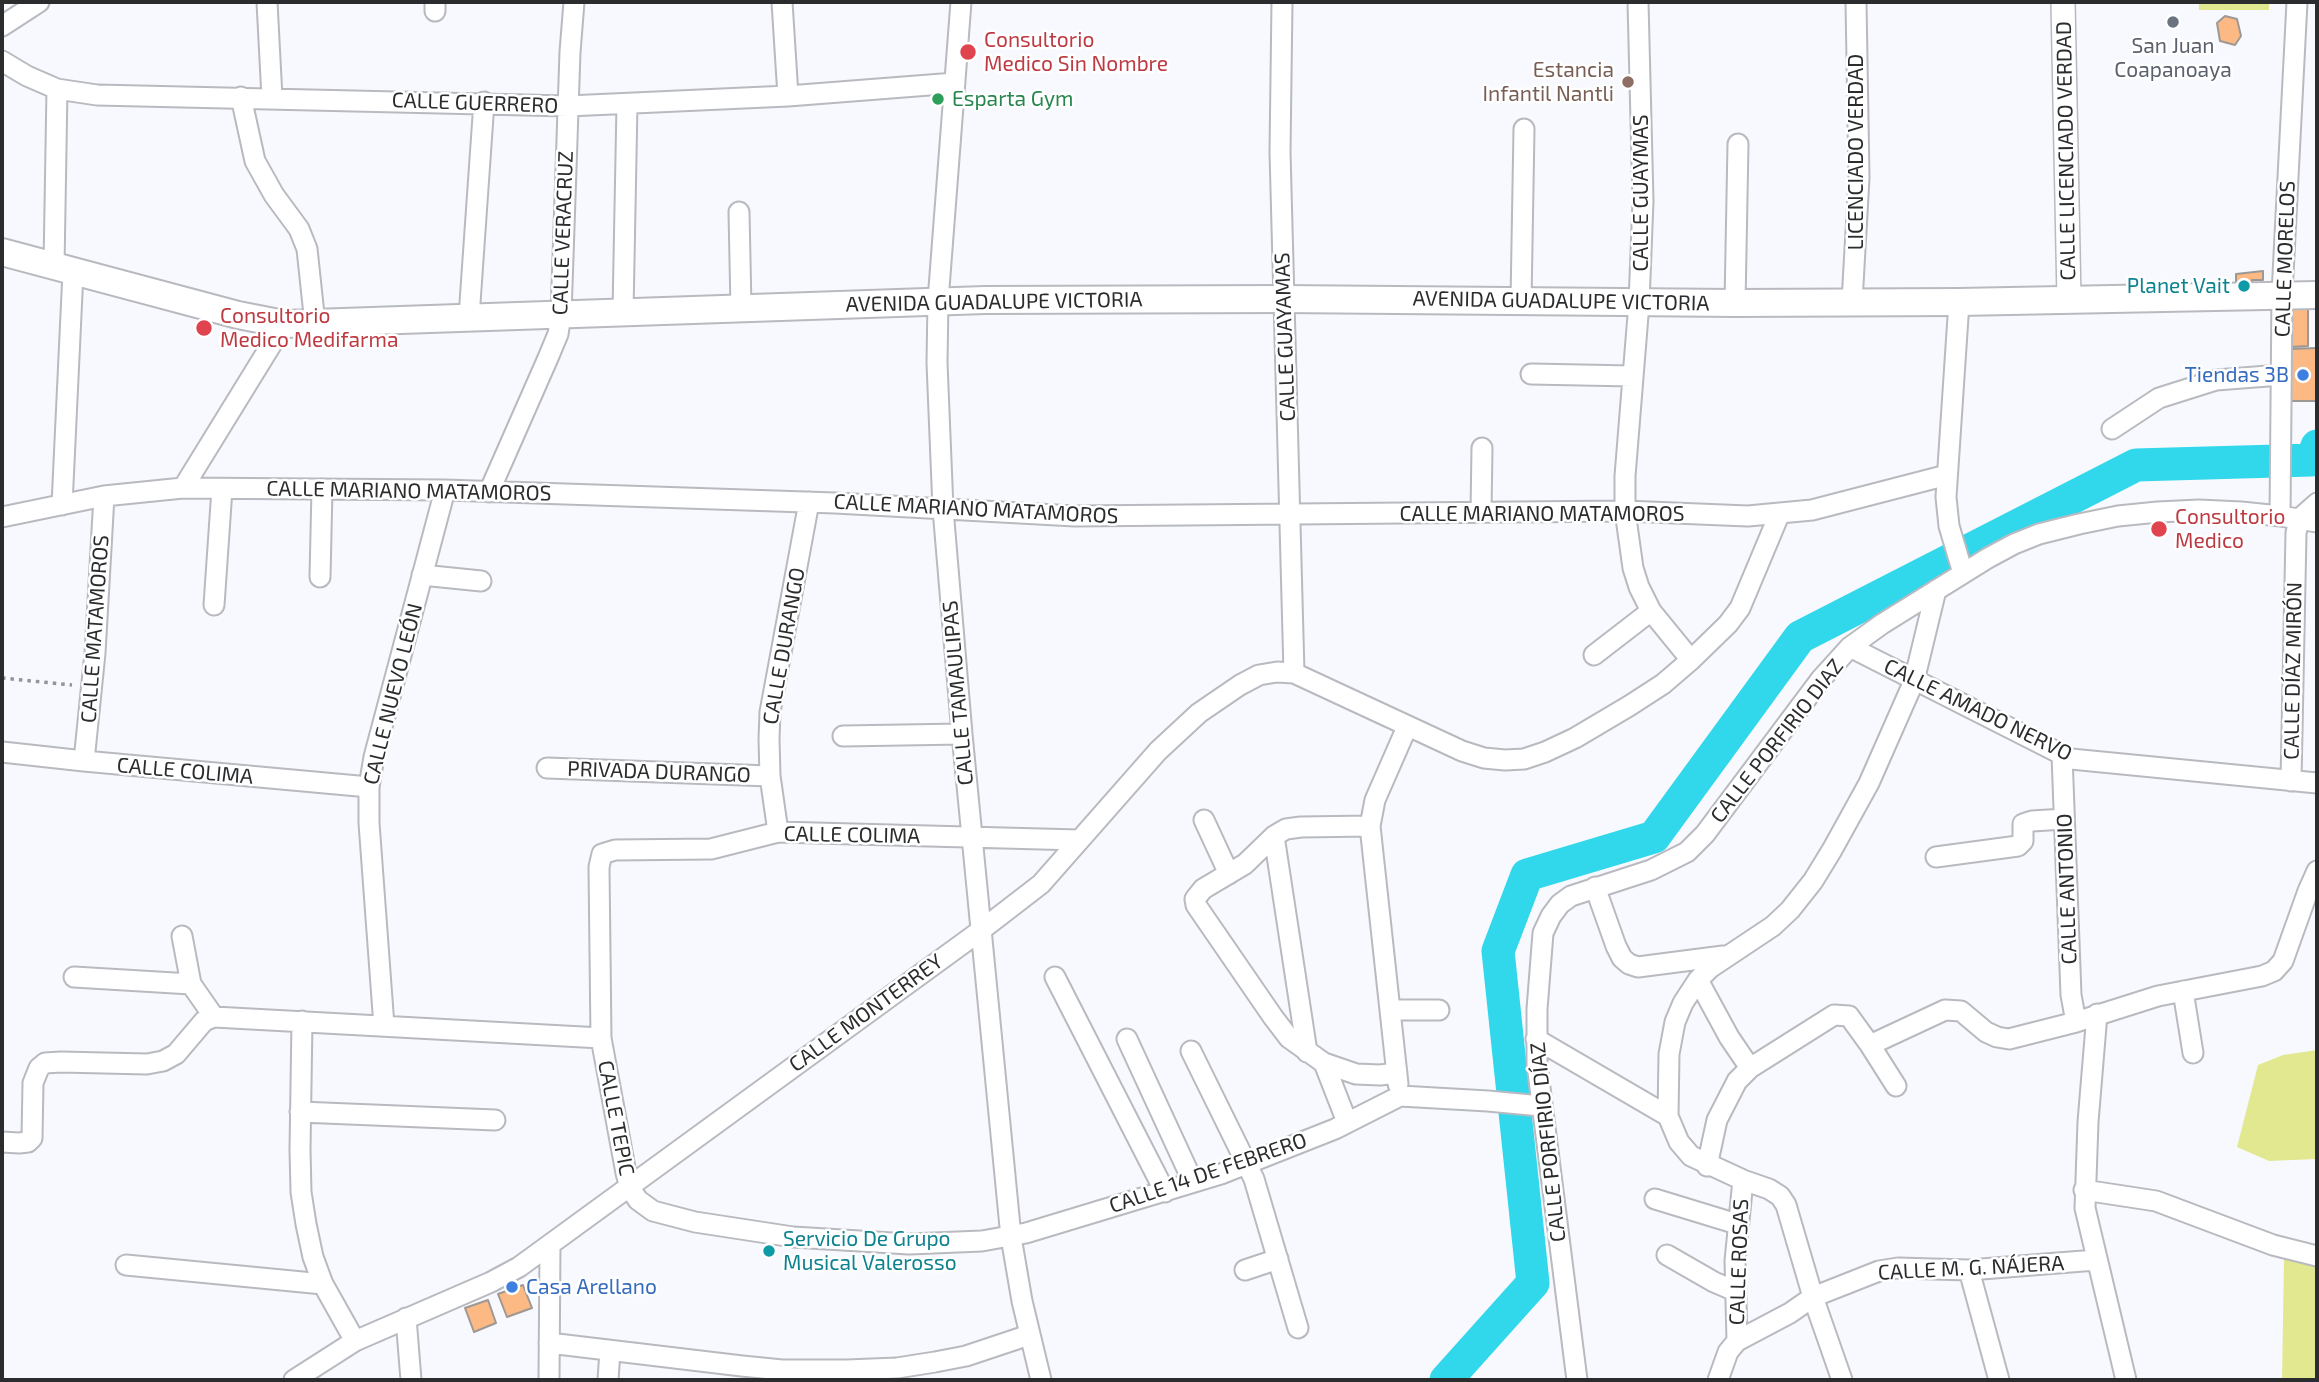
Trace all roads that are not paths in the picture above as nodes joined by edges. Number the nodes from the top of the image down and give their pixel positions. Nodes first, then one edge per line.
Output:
1 (39, 2) edge
2 (267, 2) edge
3 (574, 2) edge
4 (782, 2) edge
5 (961, 2) edge
6 (1282, 2) edge
7 (1638, 2) edge
8 (1856, 2) edge
9 (2063, 2) edge
10 (2297, 2) edge
11 (2, 26) edge
12 (2, 61) edge
13 (955, 83) junction
14 (57, 89) junction
15 (788, 96) junction
16 (241, 97) junction
17 (272, 98) junction
18 (484, 102) junction
19 (627, 104) junction
20 (568, 106) junction
21 (1524, 129) dead end
22 (1738, 144) dead end
23 (739, 212) dead end
24 (2, 252) edge
25 (63, 269) junction
26 (2282, 294) junction
27 (2317, 295) edge
28 (1283, 299) junction
29 (2069, 300) junction
30 (938, 301) junction
31 (1521, 301) junction
32 (1852, 302) junction
33 (1959, 302) junction
34 (1639, 303) junction
35 (1735, 303) junction
36 (741, 308) junction
37 (623, 312) junction
38 (561, 315) junction
39 (469, 317) junction
40 (284, 324) junction
41 (314, 324) junction
42 (1531, 374) dead end
43 (2281, 375) junction
44 (1632, 376) junction
45 (2112, 429) dead end
46 (1482, 448) dead end
47 (1947, 475) junction
48 (183, 488) junction
49 (222, 489) junction
50 (322, 489) junction
51 (445, 490) junction
52 (489, 492) junction
53 (104, 496) junction
54 (809, 502) junction
55 (2317, 503) edge
56 (62, 505) junction
57 (943, 509) junction
58 (1625, 511) junction
59 (1481, 512) junction
60 (1291, 515) junction
61 (1779, 515) junction
62 (2, 517) edge
63 (2299, 519) edge
64 (1962, 570) junction
65 (422, 575) junction
66 (320, 577) dead end
67 (481, 581) dead end
68 (1937, 590) junction
69 (214, 605) dead end
70 (1651, 611) junction
71 (1850, 647) junction
72 (1594, 655) dead end
73 (1691, 660) junction
74 (1294, 673) junction
75 (1914, 681) junction
76 (1407, 727) junction
77 (961, 734) junction
78 (843, 736) dead end
79 (2, 751) edge
80 (2062, 755) junction
81 (84, 761) junction
82 (547, 768) dead end
83 (770, 776) junction
84 (2291, 781) junction
85 (2317, 783) edge
86 (369, 788) junction
87 (2064, 818) junction
88 (1204, 820) dead end
89 (1370, 826) junction
90 (778, 832) junction
91 (1274, 836) junction
92 (971, 838) junction
93 (1079, 840) junction
94 (1936, 857) dead end
95 (2317, 871) edge
96 (1229, 874) junction
97 (1595, 887) junction
98 (980, 931) junction
99 (182, 936) dead end
100 (1726, 956) junction
101 (74, 977) dead end
102 (1055, 977) dead end
103 (1698, 980) junction
104 (191, 984) junction
105 (2183, 991) junction
106 (1391, 1010) junction
107 (1439, 1010) dead end
108 (2097, 1014) junction
109 (214, 1017) junction
110 (302, 1021) junction
111 (2076, 1022) junction
112 (384, 1026) junction
113 (601, 1038) junction
114 (1536, 1039) junction
115 (1127, 1040) dead end
116 (1870, 1045) junction
117 (1191, 1051) dead end
118 (1307, 1052) junction
119 (2193, 1054) dead end
120 (1324, 1063) junction
121 (1749, 1068) junction
122 (1397, 1073) junction
123 (1896, 1086) dead end
124 (1400, 1096) junction
125 (1541, 1106) junction
126 (300, 1112) junction
127 (1668, 1116) junction
128 (495, 1120) dead end
129 (1347, 1122) junction
130 (11, 1142) edge
131 (1247, 1163) junction
132 (1707, 1166) junction
133 (1743, 1181) junction
134 (1193, 1182) junction
135 (630, 1188) junction
136 (2084, 1190) junction
137 (1165, 1192) junction
138 (1655, 1199) dead end
139 (1737, 1224) junction
140 (1011, 1237) junction
141 (550, 1246) junction
142 (1667, 1255) dead end
143 (2317, 1256) edge
144 (1278, 1259) junction
145 (2096, 1261) junction
146 (126, 1265) dead end
147 (1245, 1270) dead end
148 (1969, 1270) junction
149 (323, 1284) junction
150 (1735, 1291) junction
151 (1813, 1297) junction
152 (406, 1318) junction
153 (1298, 1328) dead end
154 (1029, 1335) junction
155 (355, 1341) junction
156 (1737, 1341) junction
157 (549, 1343) junction
158 (610, 1351) junction
159 (781, 1375) edge
160 (294, 1380) edge
161 (411, 1380) edge
162 (549, 1380) edge
163 (608, 1380) edge
164 (1041, 1380) edge
165 (1577, 1380) edge
166 (1718, 1380) edge
167 (1842, 1380) edge
168 (1999, 1380) edge
169 (2126, 1380) edge

1 - 11 street
2 - 17 street
3 - 20 street, CALLE VERACRUZ
4 - 15 street
5 - 13 street, CALLE TAMAULIPAS
6 - 28 street, CALLE GUAYAMAS
7 - 34 street, CALLE GUAYMAS
8 - 32 street, LICENCIADO VERDAD
9 - 29 street, CALLE LICENCIADO VERDAD
10 - 26 street, CALLE MORELOS
12 - 14 street, CALLE GUERRERO
13 - 15 street, CALLE GUERRERO
13 - 30 street, CALLE TAMAULIPAS
14 - 16 street, CALLE GUERRERO
14 - 25 street
15 - 19 street, CALLE GUERRERO
16 - 17 street, CALLE GUERRERO
16 - 41 street
17 - 18 street, CALLE GUERRERO
18 - 20 street, CALLE GUERRERO
18 - 39 street
19 - 20 street, CALLE GUERRERO
19 - 37 street
20 - 38 street, CALLE VERACRUZ
21 - 31 street
22 - 35 street
23 - 36 street
24 - 25 main road, AVENIDA GUADALUPE VICTORIA
25 - 40 main road, AVENIDA GUADALUPE VICTORIA
25 - 56 street
26 - 27 main road, AVENIDA GUADALUPE VICTORIA
26 - 29 main road, AVENIDA GUADALUPE VICTORIA
26 - 43 street, CALLE MORELOS
28 - 30 main road, AVENIDA GUADALUPE VICTORIA
28 - 31 main road, AVENIDA GUADALUPE VICTORIA
28 - 60 street, CALLE GUAYAMAS
29 - 33 main road, AVENIDA GUADALUPE VICTORIA
30 - 36 main road, AVENIDA GUADALUPE VICTORIA
30 - 57 street, CALLE TAMAULIPAS
31 - 34 main road, AVENIDA GUADALUPE VICTORIA
32 - 33 main road, AVENIDA GUADALUPE VICTORIA
32 - 35 main road, AVENIDA GUADALUPE VICTORIA
33 - 47 street
34 - 35 main road, AVENIDA GUADALUPE VICTORIA
34 - 44 street, CALLE GUAYMAS
36 - 37 main road, AVENIDA GUADALUPE VICTORIA
37 - 38 main road, AVENIDA GUADALUPE VICTORIA
38 - 39 main road, AVENIDA GUADALUPE VICTORIA
38 - 52 street, CALLE VERACRUZ
39 - 41 main road, AVENIDA GUADALUPE VICTORIA
40 - 41 main road, AVENIDA GUADALUPE VICTORIA
40 - 48 street
42 - 44 street
43 - 45 street
43 - 63 street, CALLE MORELOS
44 - 58 street, CALLE GUAYMAS
46 - 59 street
47 - 61 street, CALLE MARIANO MATAMOROS
47 - 64 street
48 - 49 street, CALLE MARIANO MATAMOROS
48 - 53 street, CALLE MARIANO MATAMOROS
49 - 50 street, CALLE MARIANO MATAMOROS
49 - 69 street
50 - 51 street, CALLE MARIANO MATAMOROS
50 - 66 street
51 - 52 street, CALLE MARIANO MATAMOROS
51 - 65 street, CALLE NUEVO LEÓN
52 - 54 street, CALLE MARIANO MATAMOROS
53 - 56 street, CALLE MARIANO MATAMOROS
53 - 81 street, CALLE MATAMOROS
54 - 57 street, CALLE MARIANO MATAMOROS
54 - 83 street, CALLE DURANGO
55 - 63 street
56 - 62 street, CALLE MARIANO MATAMOROS
57 - 60 street, CALLE MARIANO MATAMOROS
57 - 77 street, CALLE TAMAULIPAS
58 - 59 street, CALLE MARIANO MATAMOROS
58 - 61 street, CALLE MARIANO MATAMOROS
58 - 70 street, CALLE GUAYMAS
59 - 60 street, CALLE MARIANO MATAMOROS
60 - 74 street, CALLE GUAYAMAS
61 - 73 street, CALLE MONTERREY
63 - 64 street, CALLE PORFIRIO DIAZ
63 - 84 street, CALLE DÍAZ MIRÓN
64 - 68 street, CALLE PORFIRIO DIAZ
65 - 67 street
65 - 86 street, CALLE NUEVO LEÓN
68 - 71 street, CALLE PORFIRIO DIAZ
68 - 75 street
70 - 72 street
70 - 73 street, CALLE GUAYMAS
71 - 75 street, CALLE AMADO NERVO
71 - 97 street, CALLE PORFIRIO DIAZ
73 - 76 street, CALLE MONTERREY
74 - 76 street, CALLE MONTERREY
74 - 93 street, CALLE MONTERREY
75 - 80 street, CALLE AMADO NERVO
75 - 100 street
76 - 89 street
77 - 78 street
77 - 92 street, CALLE TAMAULIPAS
79 - 81 street, CALLE COLIMA
80 - 84 street, CALLE AMADO NERVO
80 - 87 street, CALLE ANTONIO
81 - 86 street, CALLE COLIMA
82 - 83 street, PRIVADA DURANGO
83 - 90 street, CALLE DURANGO
84 - 85 street, CALLE AMADO NERVO
86 - 112 street, CALLE NUEVO LEÓN
87 - 94 street
87 - 111 street, CALLE ANTONIO
88 - 96 street
89 - 91 street
89 - 106 street
90 - 92 street, CALLE COLIMA
90 - 113 street, CALLE COLIMA
91 - 96 street
91 - 118 street
92 - 93 street, CALLE COLIMA
92 - 98 street, CALLE TAMAULIPAS
93 - 98 street, CALLE MONTERREY
95 - 105 street
96 - 118 street
97 - 100 street
97 - 114 street, CALLE PORFIRIO DÍAZ
98 - 135 street, CALLE MONTERREY
98 - 140 street, CALLE TAMAULIPAS
99 - 104 street
100 - 103 street
101 - 104 street
102 - 137 street
103 - 121 street
103 - 127 street
104 - 109 street
105 - 108 street
105 - 119 street
106 - 107 street
106 - 122 street
108 - 111 street
108 - 136 street
109 - 110 street, CALLE TEPIC
109 - 130 street
110 - 112 street, CALLE TEPIC
110 - 126 street
111 - 116 street
112 - 113 street, CALLE TEPIC
113 - 135 street, CALLE TEPIC
114 - 125 street, CALLE PORFIRIO DÍAZ
114 - 127 street
115 - 134 street
116 - 121 street
116 - 123 street
117 - 131 street
118 - 120 street
120 - 122 street
120 - 129 street
121 - 132 street
122 - 124 street
124 - 125 street
124 - 129 street, CALLE 14 DE FEBRERO
125 - 165 street, CALLE PORFIRIO DÍAZ
126 - 128 street
126 - 149 street
127 - 132 street
129 - 131 street, CALLE 14 DE FEBRERO
131 - 134 street, CALLE 14 DE FEBRERO
131 - 144 street
132 - 133 street
133 - 139 street, CALLE ROSAS
133 - 151 street
134 - 137 street, CALLE 14 DE FEBRERO
135 - 140 street, CALLE TEPIC
135 - 141 street, CALLE MONTERREY
136 - 143 street
136 - 145 street
137 - 140 street, CALLE 14 DE FEBRERO
138 - 139 street
139 - 150 street, CALLE ROSAS
140 - 154 street, CALLE TAMAULIPAS
141 - 152 street, CALLE MONTERREY
141 - 157 street
142 - 150 street
144 - 147 street
144 - 153 street
145 - 148 street, CALLE M. G. NÁJERA
145 - 169 street
146 - 149 street
148 - 151 street, CALLE M. G. NÁJERA
148 - 168 street
149 - 155 street
150 - 156 street, CALLE ROSAS
151 - 156 street, CALLE M. G. NÁJERA
151 - 167 street
152 - 155 street, CALLE MONTERREY
152 - 161 street
154 - 159 street
154 - 164 street, CALLE TAMAULIPAS
155 - 160 street, CALLE MONTERREY
156 - 166 street, CALLE ROSAS
157 - 158 street
157 - 162 street
158 - 159 street
158 - 163 street

